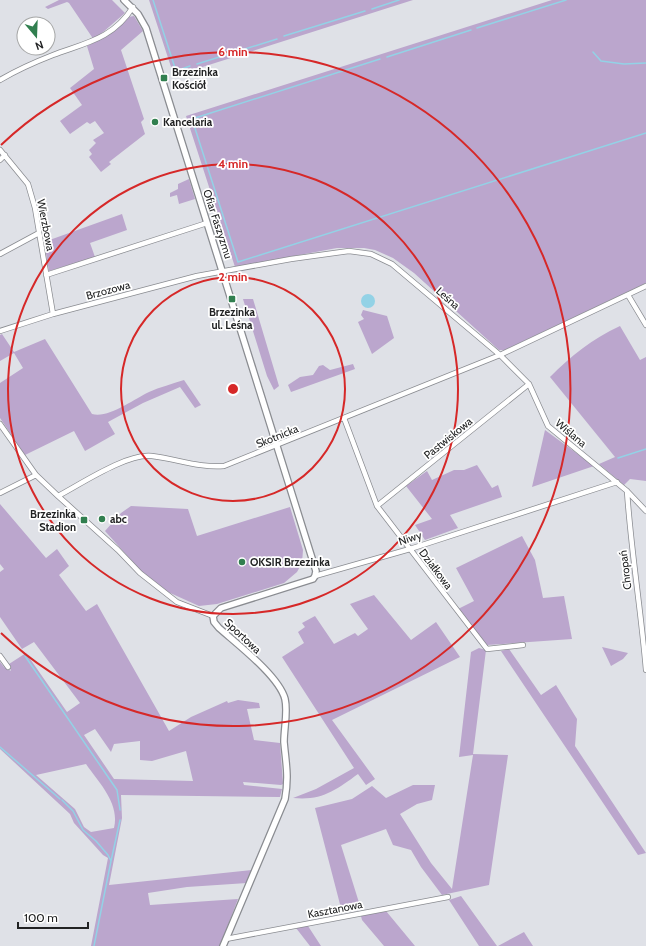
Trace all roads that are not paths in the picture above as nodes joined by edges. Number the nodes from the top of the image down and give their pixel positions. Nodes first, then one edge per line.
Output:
1 (124, 0) edge
2 (133, 7) junction
3 (0, 80) edge
4 (0, 150) edge
5 (5, 155) junction
6 (0, 160) edge
7 (207, 223) junction
8 (39, 233) junction
9 (0, 254) edge
10 (223, 271) junction
11 (46, 275) junction
12 (646, 286) edge
13 (628, 295) junction
14 (53, 314) junction
15 (646, 325) edge
16 (0, 332) edge
17 (500, 355) junction
18 (529, 384) junction
19 (344, 418) junction
20 (0, 424) edge
21 (278, 445) junction
22 (36, 475) junction
23 (617, 482) junction
24 (627, 491) junction
25 (0, 493) edge
26 (58, 496) junction
27 (377, 506) junction
28 (646, 511) edge
29 (410, 549) junction
30 (316, 576) junction
31 (213, 616) junction
32 (523, 645) dead end
33 (0, 656) edge
34 (8, 667) dead end
35 (646, 670) edge
36 (448, 897) dead end
37 (226, 939) junction
38 (223, 946) edge

1 - 2 street, Ofiar Faszyzmu
2 - 3 street
2 - 7 street, Ofiar Faszyzmu
4 - 5 street, Wierzbowa
5 - 6 street
5 - 8 street, Wierzbowa
7 - 10 street, Ofiar Faszyzmu
7 - 11 street
8 - 9 street
8 - 11 street, Wierzbowa
10 - 14 street, Brzozowa
10 - 17 street, Leśna
10 - 21 street, Ofiar Faszyzmu
11 - 14 street, Wierzbowa
12 - 13 street
13 - 15 street
13 - 17 street
14 - 16 street, Brzozowa
17 - 18 street, Wiślana
17 - 19 street, Skotnicka
18 - 23 street, Wiślana
18 - 27 street, Pastwiskowa
19 - 21 street, Skotnicka
19 - 27 street, Działkowa
20 - 22 street, Sportowa
21 - 26 street, Skotnicka
21 - 30 street, Ofiar Faszyzmu
22 - 25 street
22 - 26 street, Sportowa
23 - 24 street, Wiślana
23 - 29 street, Niwy
24 - 28 street, Wiślana
24 - 35 street, Chropań
26 - 31 street, Sportowa
27 - 29 street, Działkowa
29 - 30 street, Niwy
29 - 32 street, Działkowa
30 - 31 street, Niwy
31 - 37 street, Sportowa
33 - 34 street
36 - 37 street, Kasztanowa
37 - 38 street, Sportowa

